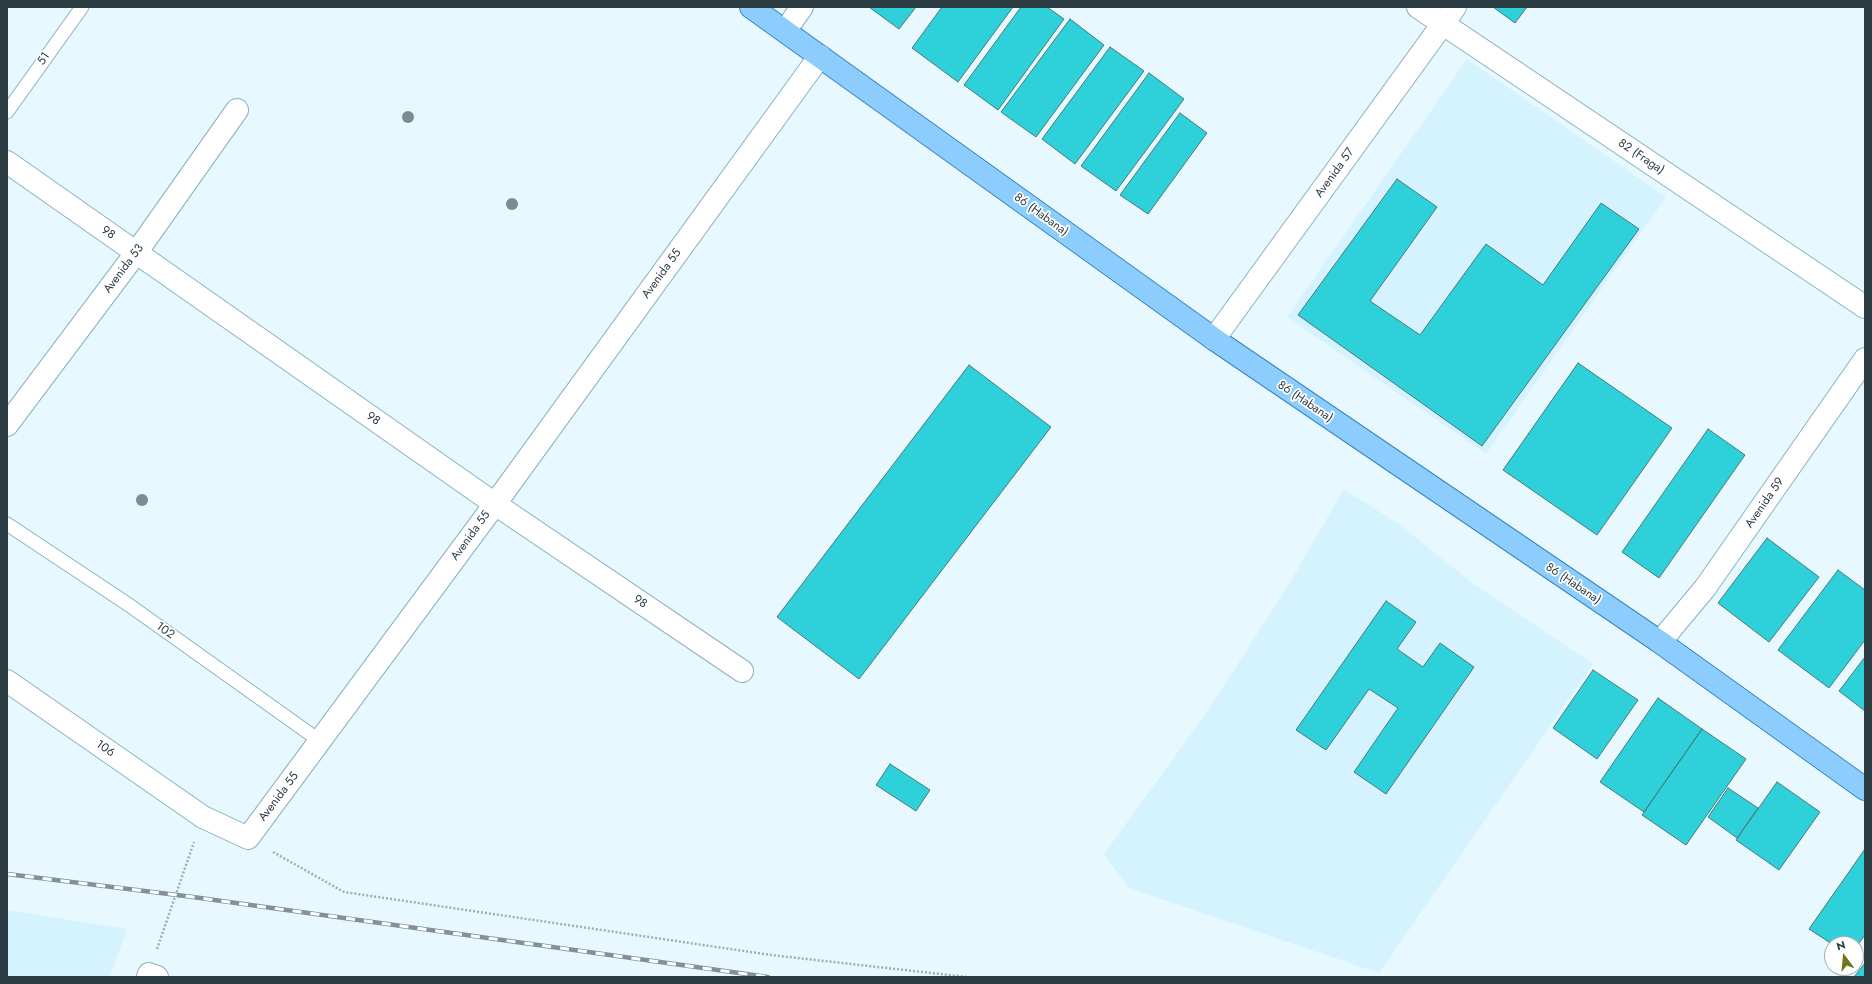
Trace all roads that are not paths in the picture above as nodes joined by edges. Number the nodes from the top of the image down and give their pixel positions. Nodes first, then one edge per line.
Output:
1 (82, 7) edge
2 (751, 7) edge
3 (802, 7) edge
4 (1418, 7) edge
5 (1455, 7) edge
6 (1443, 25) junction
7 (785, 32) junction
8 (820, 56) junction
9 (238, 110) dead end
10 (7, 112) edge
11 (7, 162) edge
12 (136, 253) junction
13 (1865, 307) edge
14 (1214, 339) junction
15 (1865, 359) edge
16 (7, 425) edge
17 (495, 504) junction
18 (7, 524) edge
19 (1660, 642) junction
20 (742, 671) dead end
21 (7, 681) edge
22 (320, 741) junction
23 (1865, 789) edge
24 (248, 838) joint

1 - 10 lane, 51
2 - 7 main road, 86 (Habana)
3 - 7 street
4 - 6 street, 82 (Fraga)
5 - 6 street, Avenida 57
6 - 13 street, 82 (Fraga)
6 - 14 street, Avenida 57
7 - 8 main road, 86 (Habana)
8 - 14 main road, 86 (Habana)
8 - 17 street, Avenida 55
9 - 12 street, Avenida 53
11 - 12 street, 98
12 - 16 street, Avenida 53
12 - 17 street, 98
14 - 19 main road, 86 (Habana)
15 - 19 street, Avenida 59
17 - 20 street, 98
17 - 22 street, Avenida 55
18 - 22 lane, 102
19 - 23 main road, 86 (Habana)
21 - 24 street, 106
22 - 24 street, Avenida 55

